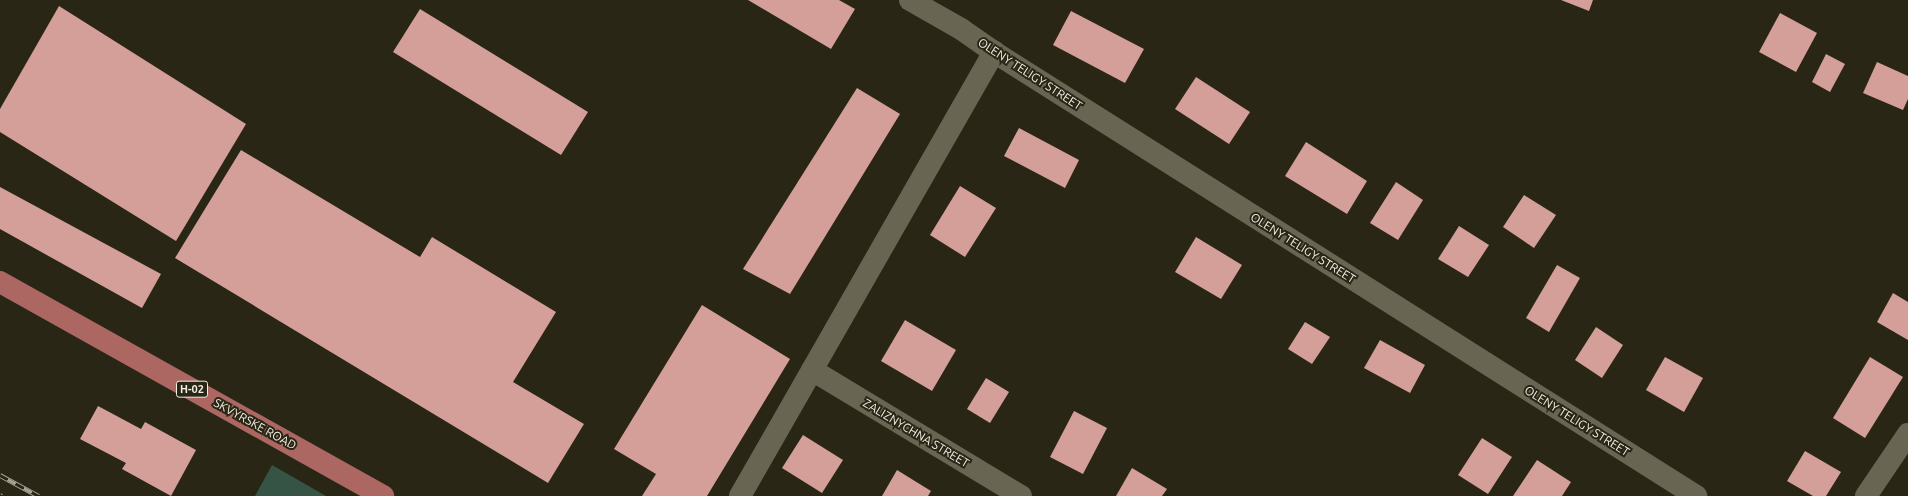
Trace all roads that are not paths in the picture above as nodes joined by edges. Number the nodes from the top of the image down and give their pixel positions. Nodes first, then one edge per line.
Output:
1 (910, 0) edge
2 (994, 52) junction
3 (0, 282) edge
4 (812, 370) junction
5 (1908, 434) edge
6 (384, 496) edge
7 (740, 496) edge
8 (1021, 496) edge
9 (1696, 496) edge
10 (1866, 496) edge

1 - 2 street, OLENY TELIGY STREET
2 - 4 street
2 - 9 street, OLENY TELIGY STREET
3 - 6 main road, SKVYRSKE ROAD / Н-02
4 - 7 street
4 - 8 street, ZALIZNYCHNA STREET
5 - 10 street

